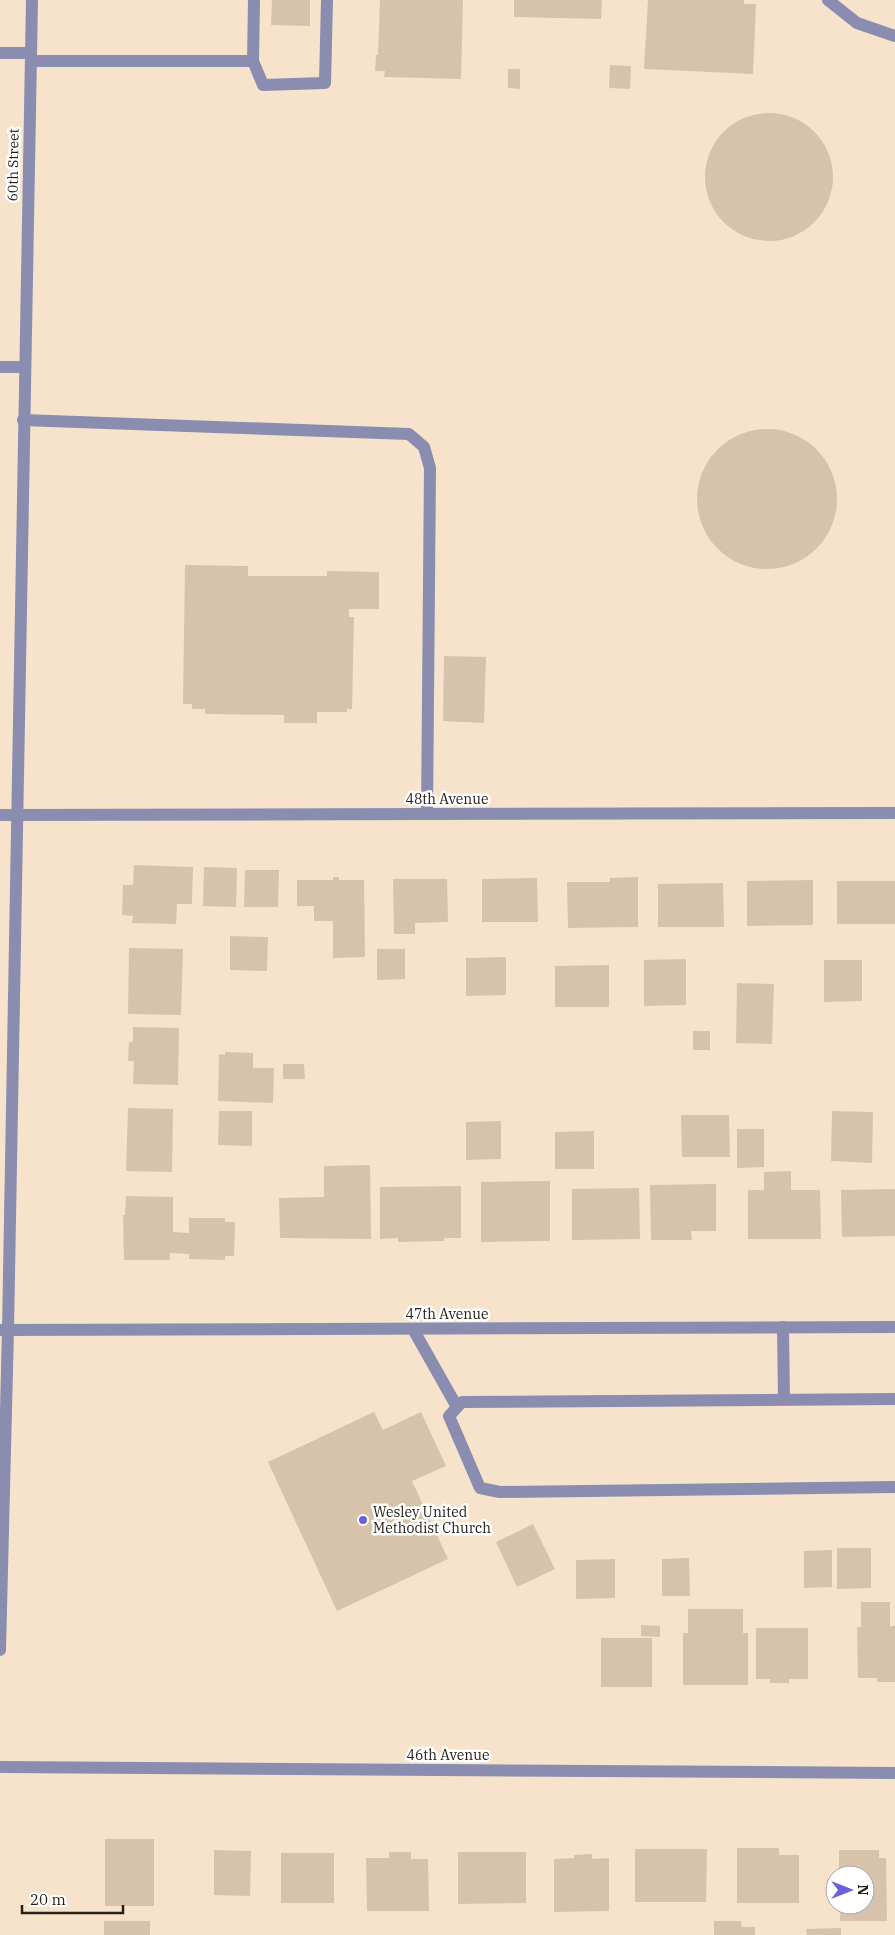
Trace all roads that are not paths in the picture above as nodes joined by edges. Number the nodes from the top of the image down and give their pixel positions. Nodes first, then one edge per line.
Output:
1 (32, 0) edge
2 (254, 0) edge
3 (327, 0) edge
4 (828, 0) edge
5 (895, 36) edge
6 (0, 53) edge
7 (31, 57) junction
8 (253, 61) junction
9 (0, 367) edge
10 (24, 367) junction
11 (24, 420) junction
12 (895, 813) edge
13 (427, 814) junction
14 (0, 815) edge
15 (17, 815) junction
16 (783, 1327) junction
17 (895, 1327) edge
18 (413, 1329) junction
19 (4, 1330) edge
20 (784, 1399) junction
21 (895, 1399) edge
22 (457, 1407) junction
23 (895, 1487) edge
24 (0, 1650) edge
25 (0, 1767) edge
26 (895, 1773) edge

1 - 7 street, 60th Street
2 - 8 street
3 - 8 street
4 - 5 street
6 - 7 street
7 - 8 street
7 - 10 street, 60th Street
9 - 10 street
10 - 11 street, 60th Street
11 - 13 street
11 - 15 street, 60th Street
12 - 13 street, 48th Avenue
13 - 15 street, 48th Avenue
14 - 15 street, 48th Avenue
15 - 19 street, 60th Street
16 - 17 street, 47th Avenue
16 - 18 street, 47th Avenue
16 - 20 street
18 - 19 street, 47th Avenue
18 - 22 street
19 - 24 street, 60th Street
20 - 21 street
20 - 22 street
22 - 23 street
25 - 26 street, 46th Avenue

